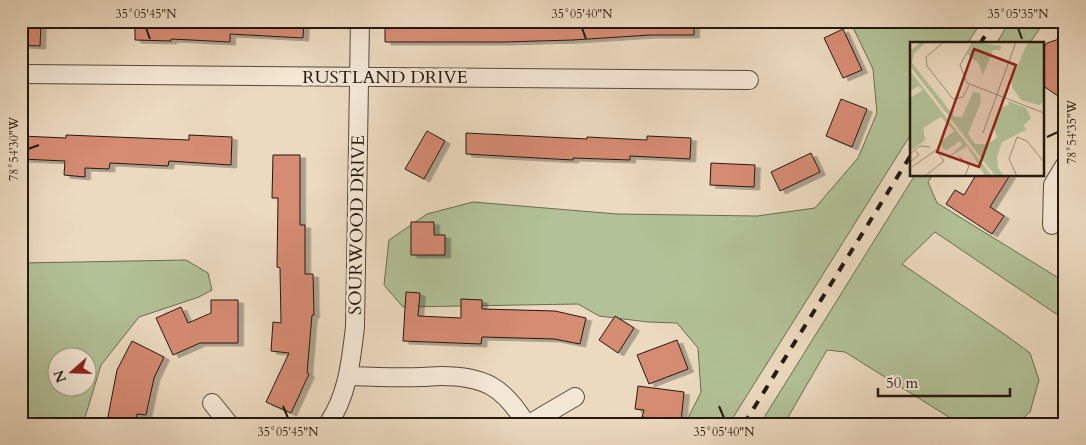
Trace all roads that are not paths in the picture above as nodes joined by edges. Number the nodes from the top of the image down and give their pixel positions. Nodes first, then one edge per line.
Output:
1 (360, 21) edge
2 (21, 74) edge
3 (359, 76) junction
4 (749, 80) dead end
5 (1065, 165) edge
6 (1052, 225) dead end
7 (348, 376) junction
8 (576, 397) dead end
9 (212, 403) dead end
10 (228, 424) edge
11 (328, 424) edge
12 (528, 424) edge

1 - 3 street, SOURWOOD DRIVE
2 - 3 street, RUSTLAND DRIVE
3 - 4 street, RUSTLAND DRIVE
3 - 7 street, SOURWOOD DRIVE
5 - 6 street
7 - 11 street, SOURWOOD DRIVE
7 - 12 street
8 - 12 street
9 - 10 street

